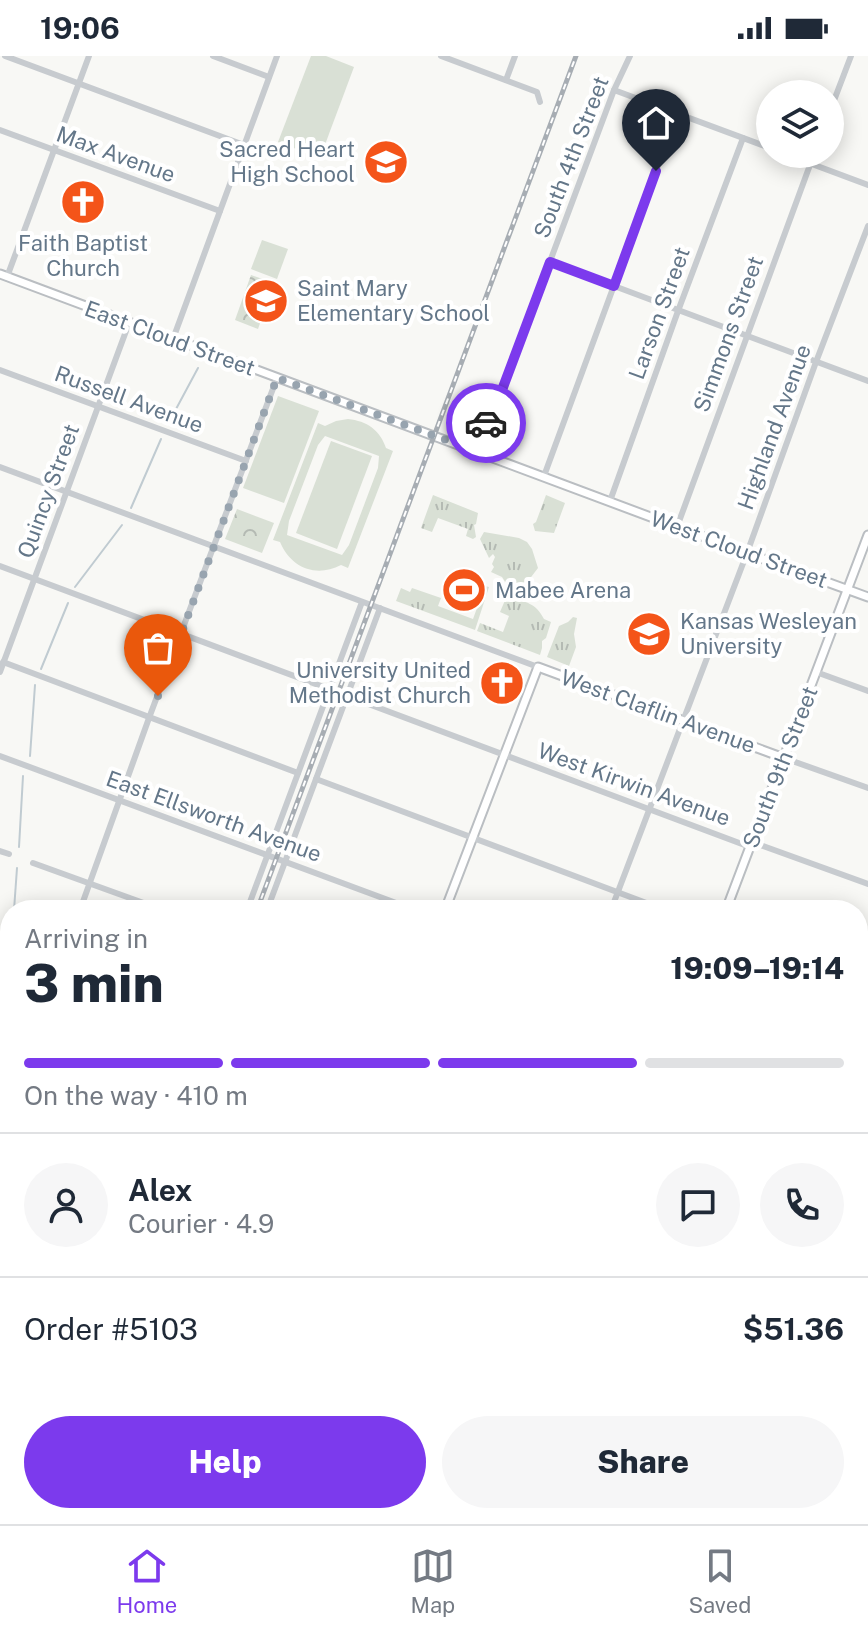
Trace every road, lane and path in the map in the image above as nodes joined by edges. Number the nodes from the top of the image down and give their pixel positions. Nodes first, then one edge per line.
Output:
1 (5, 56) edge
2 (89, 56) edge
3 (213, 56) edge
4 (277, 56) edge
5 (441, 56) edge
6 (515, 56) edge
7 (630, 56) edge
8 (851, 56) edge
9 (269, 77) junction
10 (506, 80) junction
11 (842, 80) edge
12 (79, 83) junction
13 (614, 90) junction
14 (540, 102) dead end
15 (677, 114) junction
16 (0, 130) edge
17 (743, 138) junction
18 (756, 143) edge
19 (244, 145) junction
20 (55, 150) junction
21 (809, 168) edge
22 (821, 168) edge
23 (868, 185) edge
24 (220, 211) junction
25 (868, 226) edge
26 (550, 262) junction
27 (4, 275) edge
28 (614, 286) junction
29 (678, 311) junction
30 (129, 323) junction
31 (747, 336) junction
32 (173, 339) junction
33 (816, 362) junction
34 (0, 370) edge
35 (277, 378) junction
36 (868, 381) edge
37 (99, 407) junction
38 (476, 451) junction
39 (246, 461) junction
40 (0, 467) edge
41 (544, 476) junction
42 (67, 493) junction
43 (610, 501) junction
44 (677, 527) junction
45 (868, 535) edge
46 (214, 548) junction
47 (747, 553) junction
48 (0, 566) edge
49 (34, 579) junction
50 (847, 589) junction
51 (868, 597) edge
52 (362, 602) junction
53 (380, 608) junction
54 (182, 635) junction
55 (2, 662) edge
56 (538, 667) junction
57 (0, 672) edge
58 (816, 672) junction
59 (329, 689) junction
60 (868, 691) edge
61 (347, 696) junction
62 (149, 718) junction
63 (683, 720) junction
64 (505, 755) junction
65 (0, 756) edge
66 (784, 758) junction
67 (298, 773) junction
68 (316, 779) junction
69 (868, 788) edge
70 (119, 800) junction
71 (649, 809) junction
72 (473, 837) junction
73 (751, 844) junction
74 (0, 851) edge
75 (9, 854) dead end
76 (267, 855) junction
77 (286, 862) junction
78 (33, 863) dead end
79 (91, 883) junction
80 (868, 884) edge
81 (618, 892) junction
82 (84, 900) edge
83 (136, 900) edge
84 (251, 900) edge
85 (271, 900) edge
86 (388, 900) edge
87 (449, 900) edge
88 (615, 900) edge
89 (639, 900) edge
90 (730, 900) edge

1 - 12 street
2 - 12 street
3 - 9 street
4 - 9 street
5 - 10 street
6 - 10 street
7 - 13 street, South 4th Street
8 - 11 street
9 - 19 street
10 - 14 street
12 - 19 street
12 - 20 street
13 - 15 street
13 - 26 street, South 4th Street
15 - 17 street
15 - 28 street
16 - 20 street, Max Avenue
17 - 18 street
17 - 29 street, Larson Street
19 - 24 street
20 - 24 street, Max Avenue
20 - 27 street
21 - 31 street, Simmons Street
22 - 23 street
24 - 32 street
25 - 33 street, Highland Avenue
26 - 28 street
26 - 38 street, South 4th Street
27 - 30 main road, East Cloud Street
28 - 29 street
28 - 41 street
29 - 31 street
29 - 43 street, Larson Street
30 - 32 main road, East Cloud Street
30 - 37 street, Quincy Street
31 - 33 street
31 - 44 street, Simmons Street
32 - 35 main road, East Cloud Street
33 - 36 street
33 - 47 street, Highland Avenue
34 - 37 street, Russell Avenue
35 - 38 main road, East Cloud Street
35 - 39 street
37 - 39 street, Russell Avenue
37 - 42 street, Quincy Street
38 - 41 main road, East Cloud Street
39 - 46 street
40 - 42 street
41 - 43 main road, East Cloud Street
42 - 46 street
42 - 49 street, Quincy Street
43 - 44 main road, West Cloud Street
44 - 47 main road, West Cloud Street
45 - 50 main road, South 9th Street
46 - 52 street
46 - 54 street
47 - 50 main road, West Cloud Street
47 - 63 street, Highland Avenue
48 - 49 street
49 - 54 street
49 - 55 street, Quincy Street
50 - 51 main road, West Cloud Street
50 - 58 main road, South 9th Street
52 - 53 street
52 - 59 street
53 - 56 street
53 - 61 street
54 - 59 street
54 - 62 street
55 - 57 street, Quincy Street
55 - 62 street
56 - 63 main road, West Claflin Avenue
56 - 64 main road
58 - 60 street
58 - 66 main road, South 9th Street
59 - 67 street
61 - 64 street, West Kirwin Avenue
61 - 68 street
62 - 67 street
62 - 70 street
63 - 66 main road, West Claflin Avenue
63 - 71 street, Highland Avenue
64 - 71 street, West Kirwin Avenue
64 - 72 main road
65 - 70 street, East Ellsworth Avenue
66 - 69 street, West Claflin Avenue
66 - 73 main road, South 9th Street
67 - 76 street
68 - 72 street
68 - 77 street
70 - 76 street, East Ellsworth Avenue
70 - 79 street
71 - 73 street, West Kirwin Avenue
71 - 81 street, Highland Avenue
72 - 81 street
72 - 87 main road
73 - 80 street, West Kirwin Avenue
73 - 90 main road, South 9th Street
74 - 75 street
76 - 77 street, East Ellsworth Avenue
76 - 84 street
77 - 85 street
77 - 86 street, East Ellsworth Avenue
78 - 79 street
79 - 82 street
79 - 83 street
81 - 88 street, Highland Avenue
81 - 89 street

